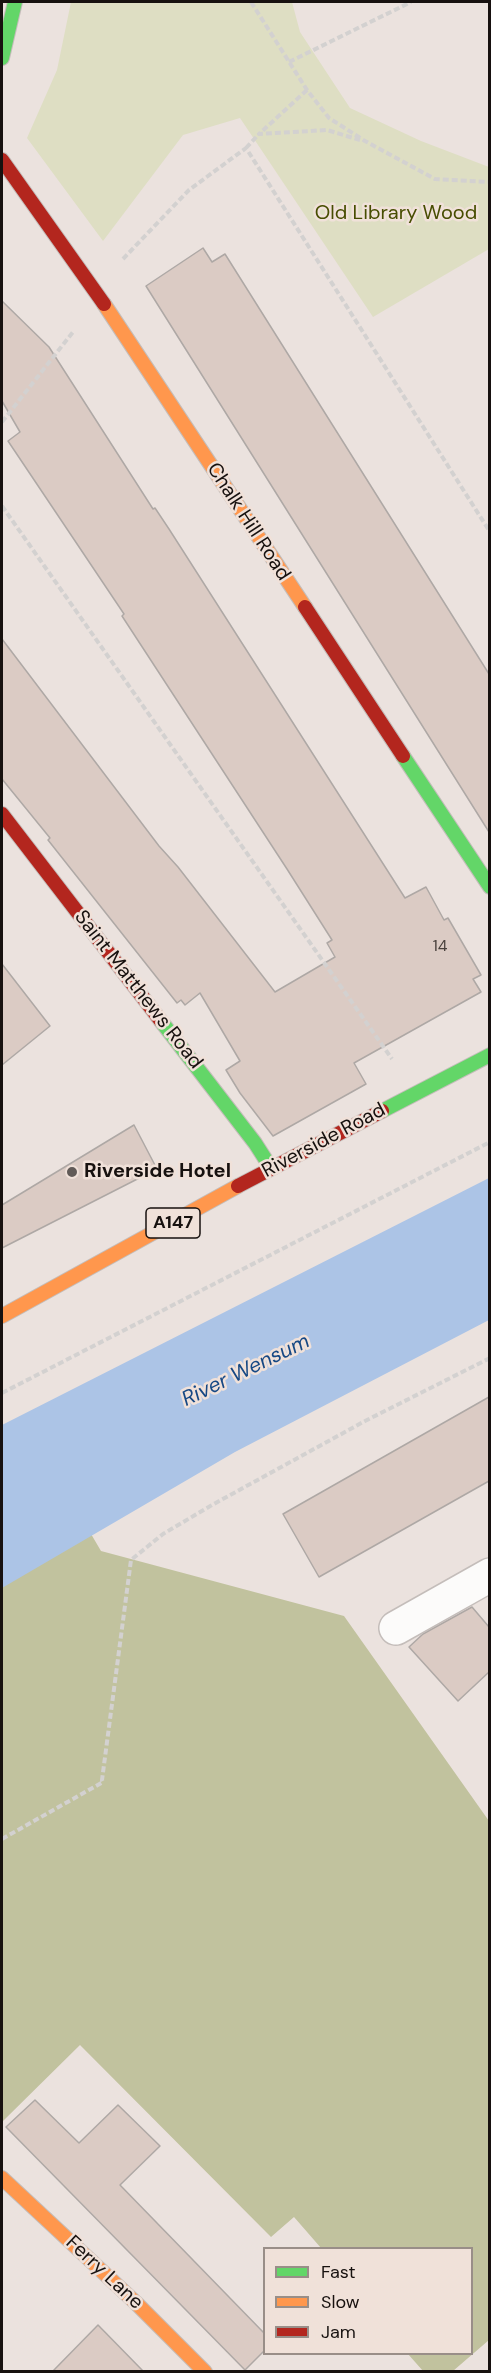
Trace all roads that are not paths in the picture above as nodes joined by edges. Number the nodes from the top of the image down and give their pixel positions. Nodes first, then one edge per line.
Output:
1 (15, 2) edge
2 (2, 58) edge
3 (2, 160) edge
4 (2, 814) edge
5 (489, 887) edge
6 (489, 1055) edge
7 (271, 1168) junction
8 (2, 1316) edge
9 (489, 1575) edge
10 (396, 1628) dead end
11 (2, 2178) edge
12 (205, 2372) edge

1 - 2 street
3 - 5 street, Chalk Hill Road
4 - 7 street, Saint Matthews Road
6 - 7 street, Riverside Road / A147
7 - 8 street, Riverside Road / A147
9 - 10 street
11 - 12 street, Ferry Lane

